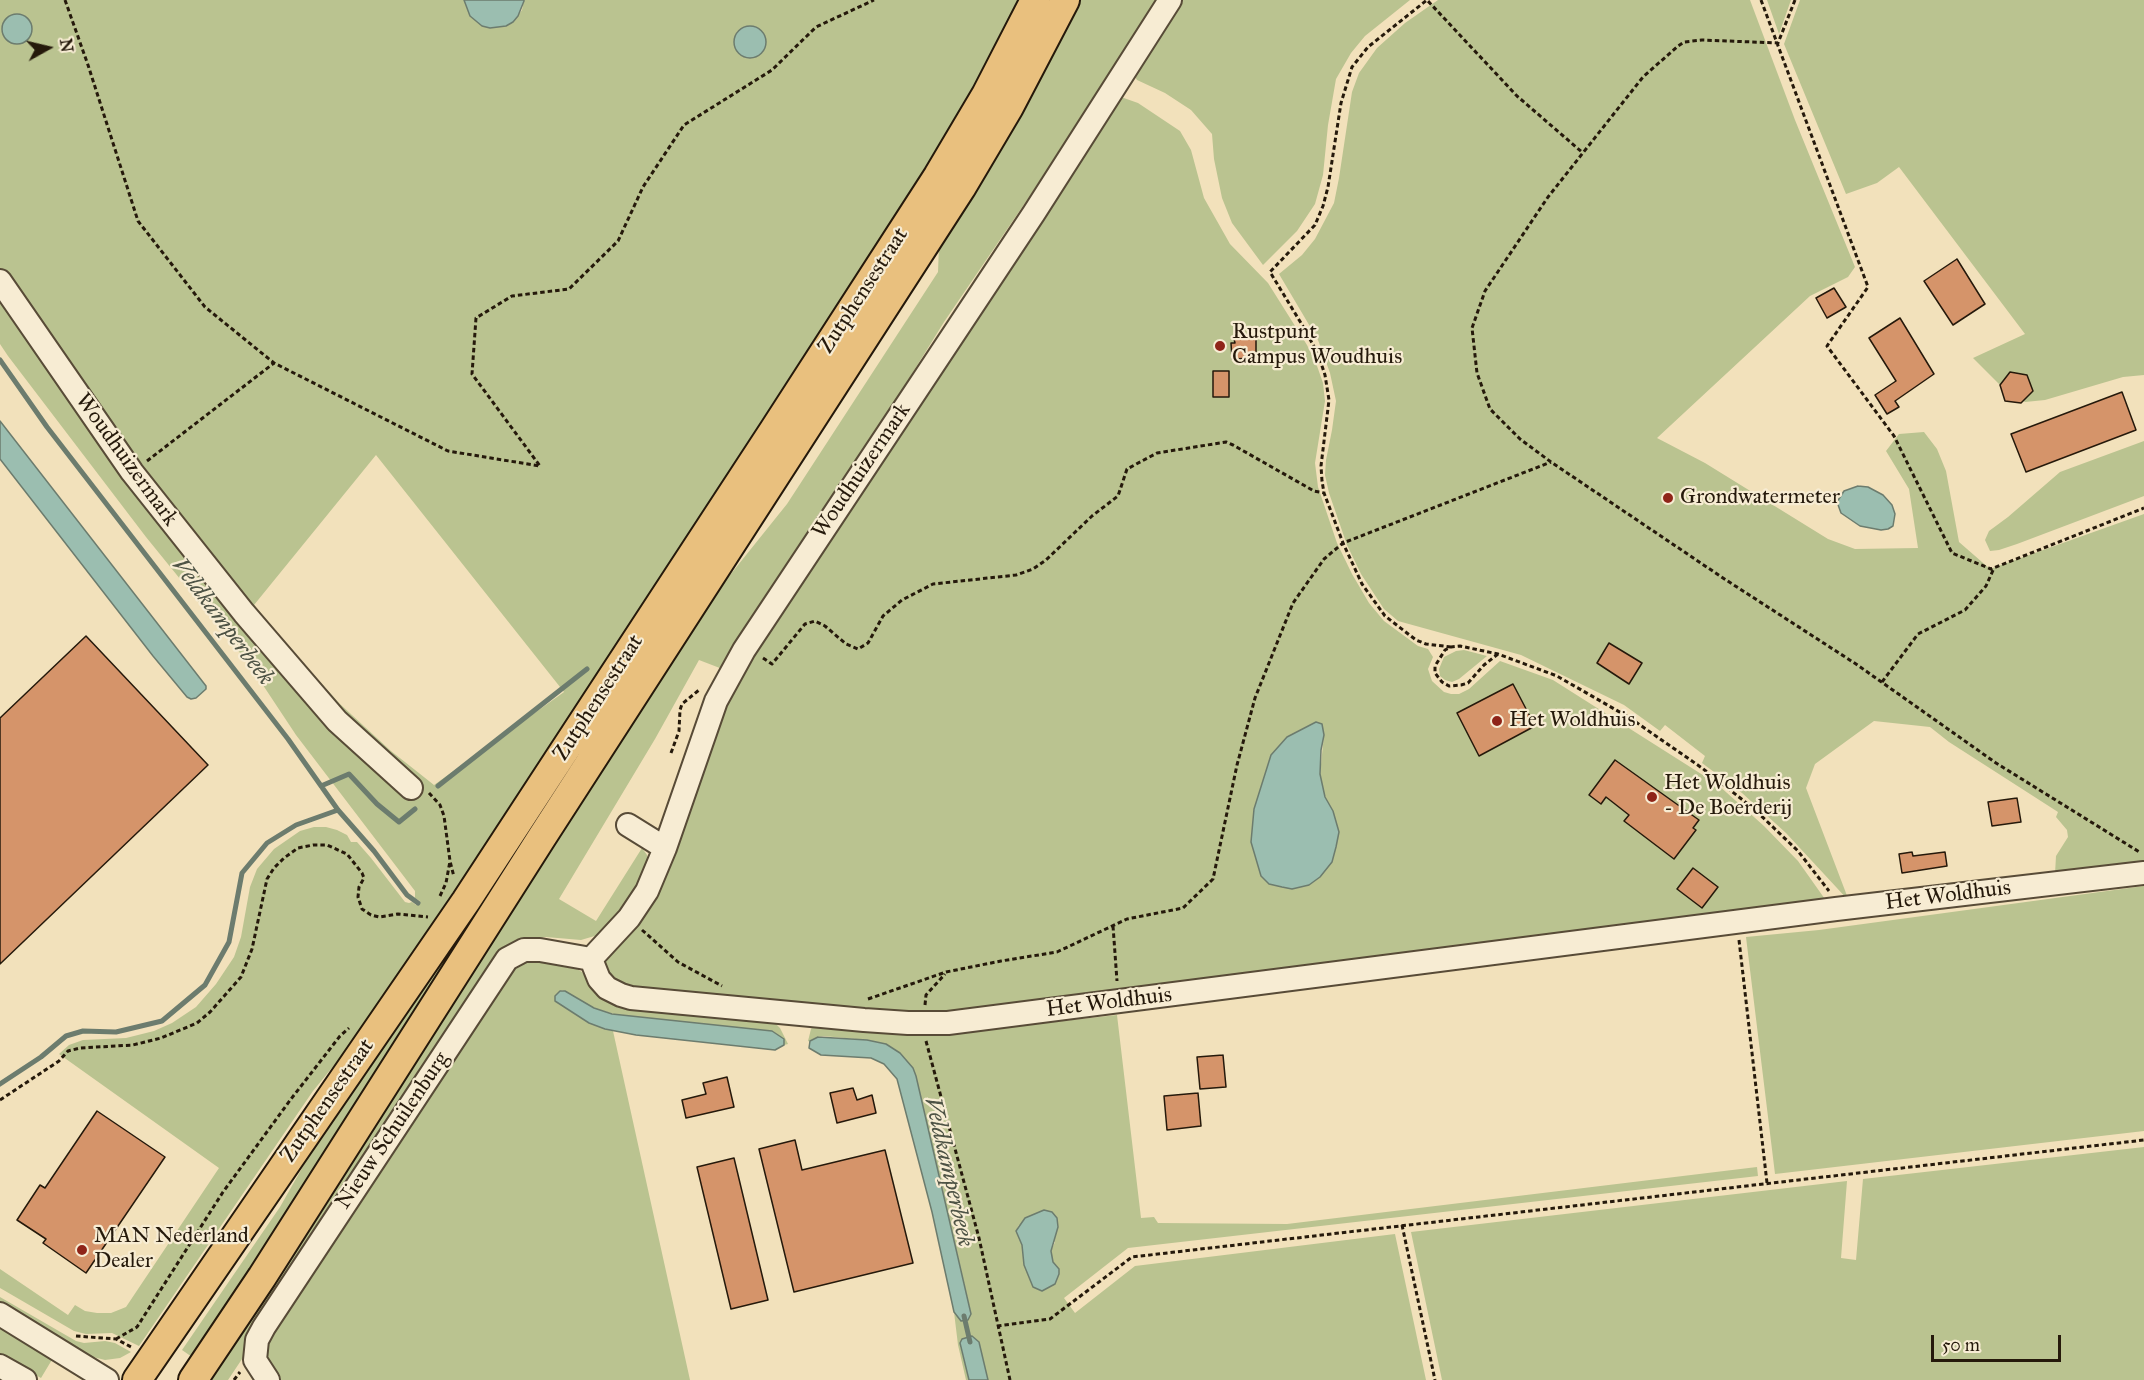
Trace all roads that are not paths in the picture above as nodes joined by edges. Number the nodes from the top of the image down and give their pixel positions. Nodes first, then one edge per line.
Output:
1 (1035, 0) edge
2 (1065, 0) edge
3 (1170, 0) edge
4 (0, 281) edge
5 (411, 788) dead end
6 (628, 825) dead end
7 (665, 848) junction
8 (2144, 873) edge
9 (591, 959) junction
10 (0, 1314) edge
11 (0, 1365) edge
12 (144, 1370) edge
13 (25, 1380) edge
14 (107, 1380) edge
15 (193, 1380) edge
16 (268, 1380) edge

1 - 12 main road, Zutphensestraat
2 - 15 main road, Zutphensestraat
3 - 7 street, Woudhuizermark
4 - 5 street, Woudhuizermark
6 - 7 street
7 - 9 street, Woudhuizermark
8 - 9 street, Het Woldhuis
9 - 16 street, Nieuw Schuilenburg
10 - 14 street
11 - 13 street

